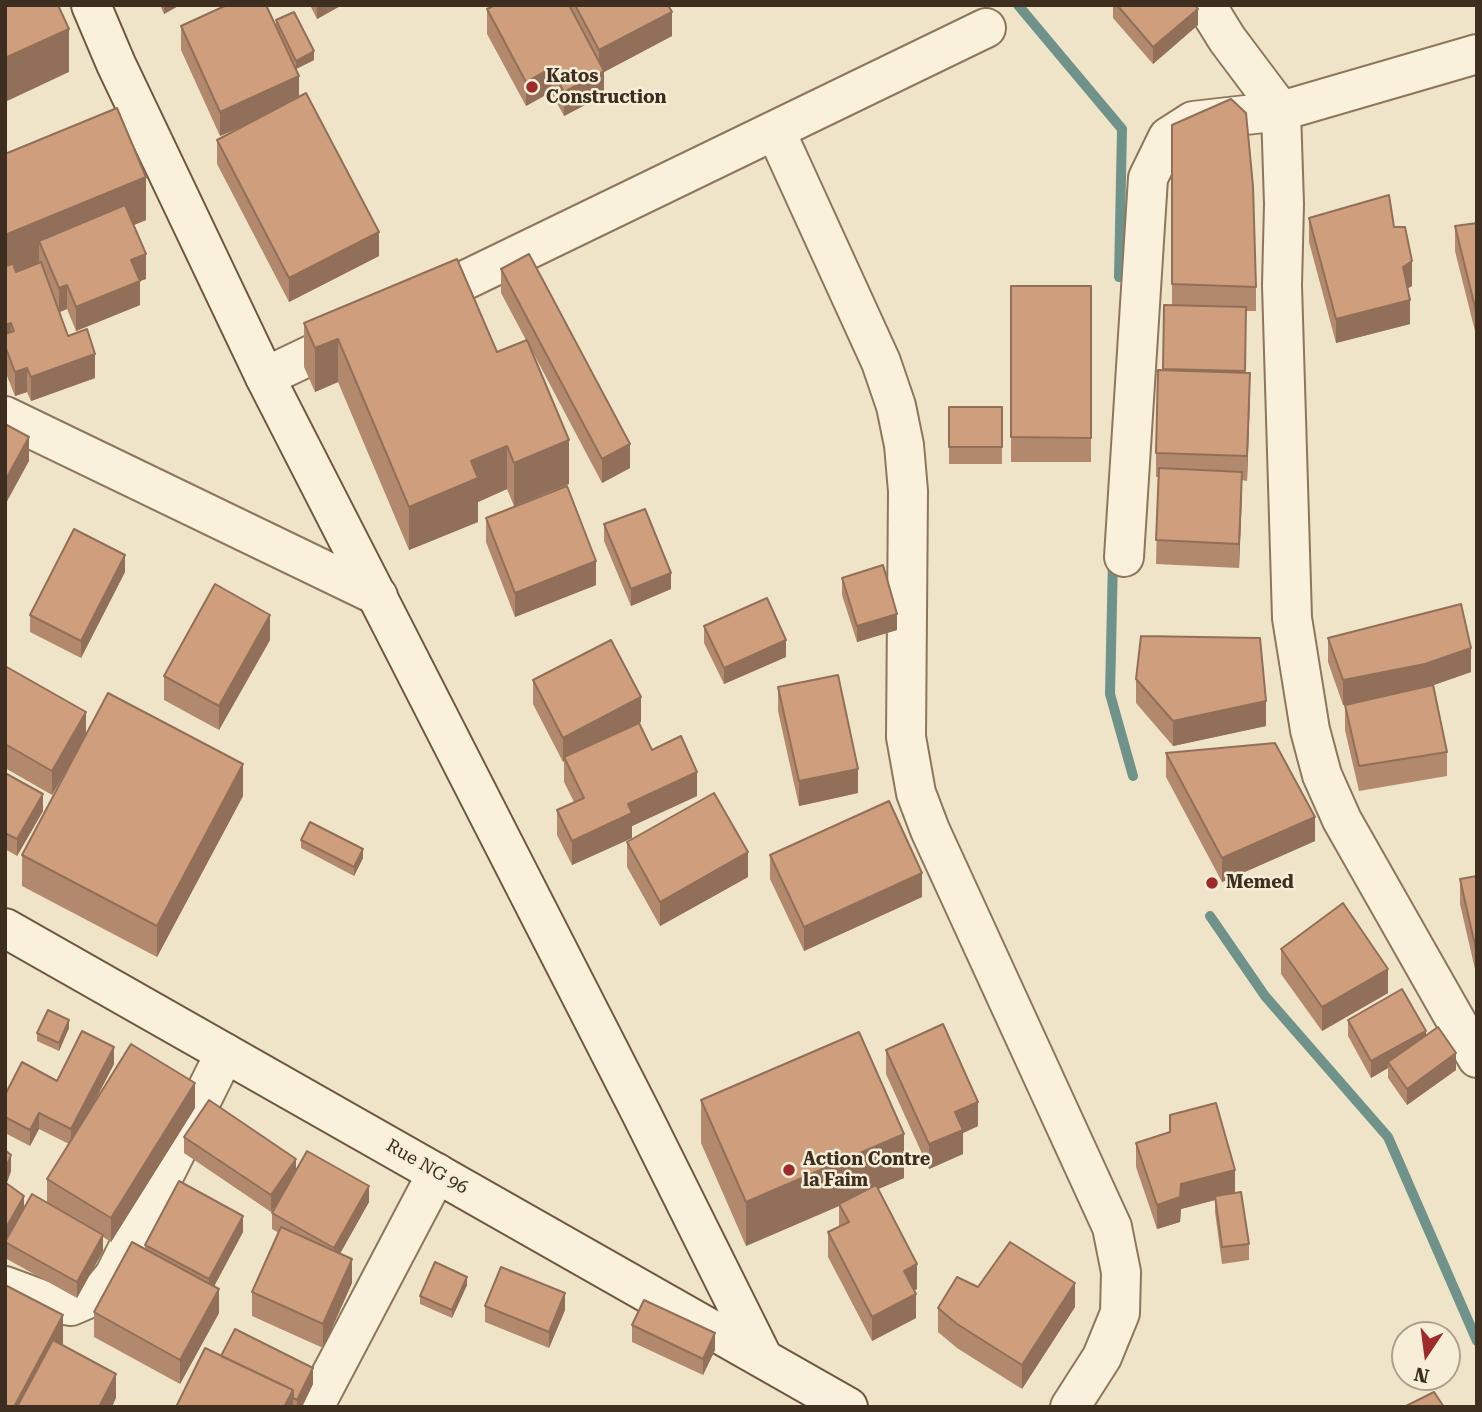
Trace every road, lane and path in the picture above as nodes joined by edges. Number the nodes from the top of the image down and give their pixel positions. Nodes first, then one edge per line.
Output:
1 (91, 5) edge
2 (1206, 5) edge
3 (986, 27) dead end
4 (1477, 54) edge
5 (1282, 111) junction
6 (776, 132) junction
7 (265, 377) junction
8 (5, 416) edge
9 (1124, 556) dead end
10 (378, 596) junction
11 (5, 928) edge
12 (225, 1053) junction
13 (1477, 1058) edge
14 (437, 1173) junction
15 (5, 1286) edge
16 (763, 1359) junction
17 (314, 1407) edge
18 (848, 1407) edge
19 (1070, 1407) edge

1 - 7 street
2 - 5 street
3 - 6 street
4 - 5 street
5 - 9 street
5 - 13 street
6 - 7 street
6 - 19 street
7 - 10 street
8 - 10 street
10 - 16 street
11 - 12 street, Rue NG 96
12 - 14 street, Rue NG 96
12 - 15 street
14 - 16 street, Rue NG 96
14 - 17 street
16 - 18 street, Rue NG 96

